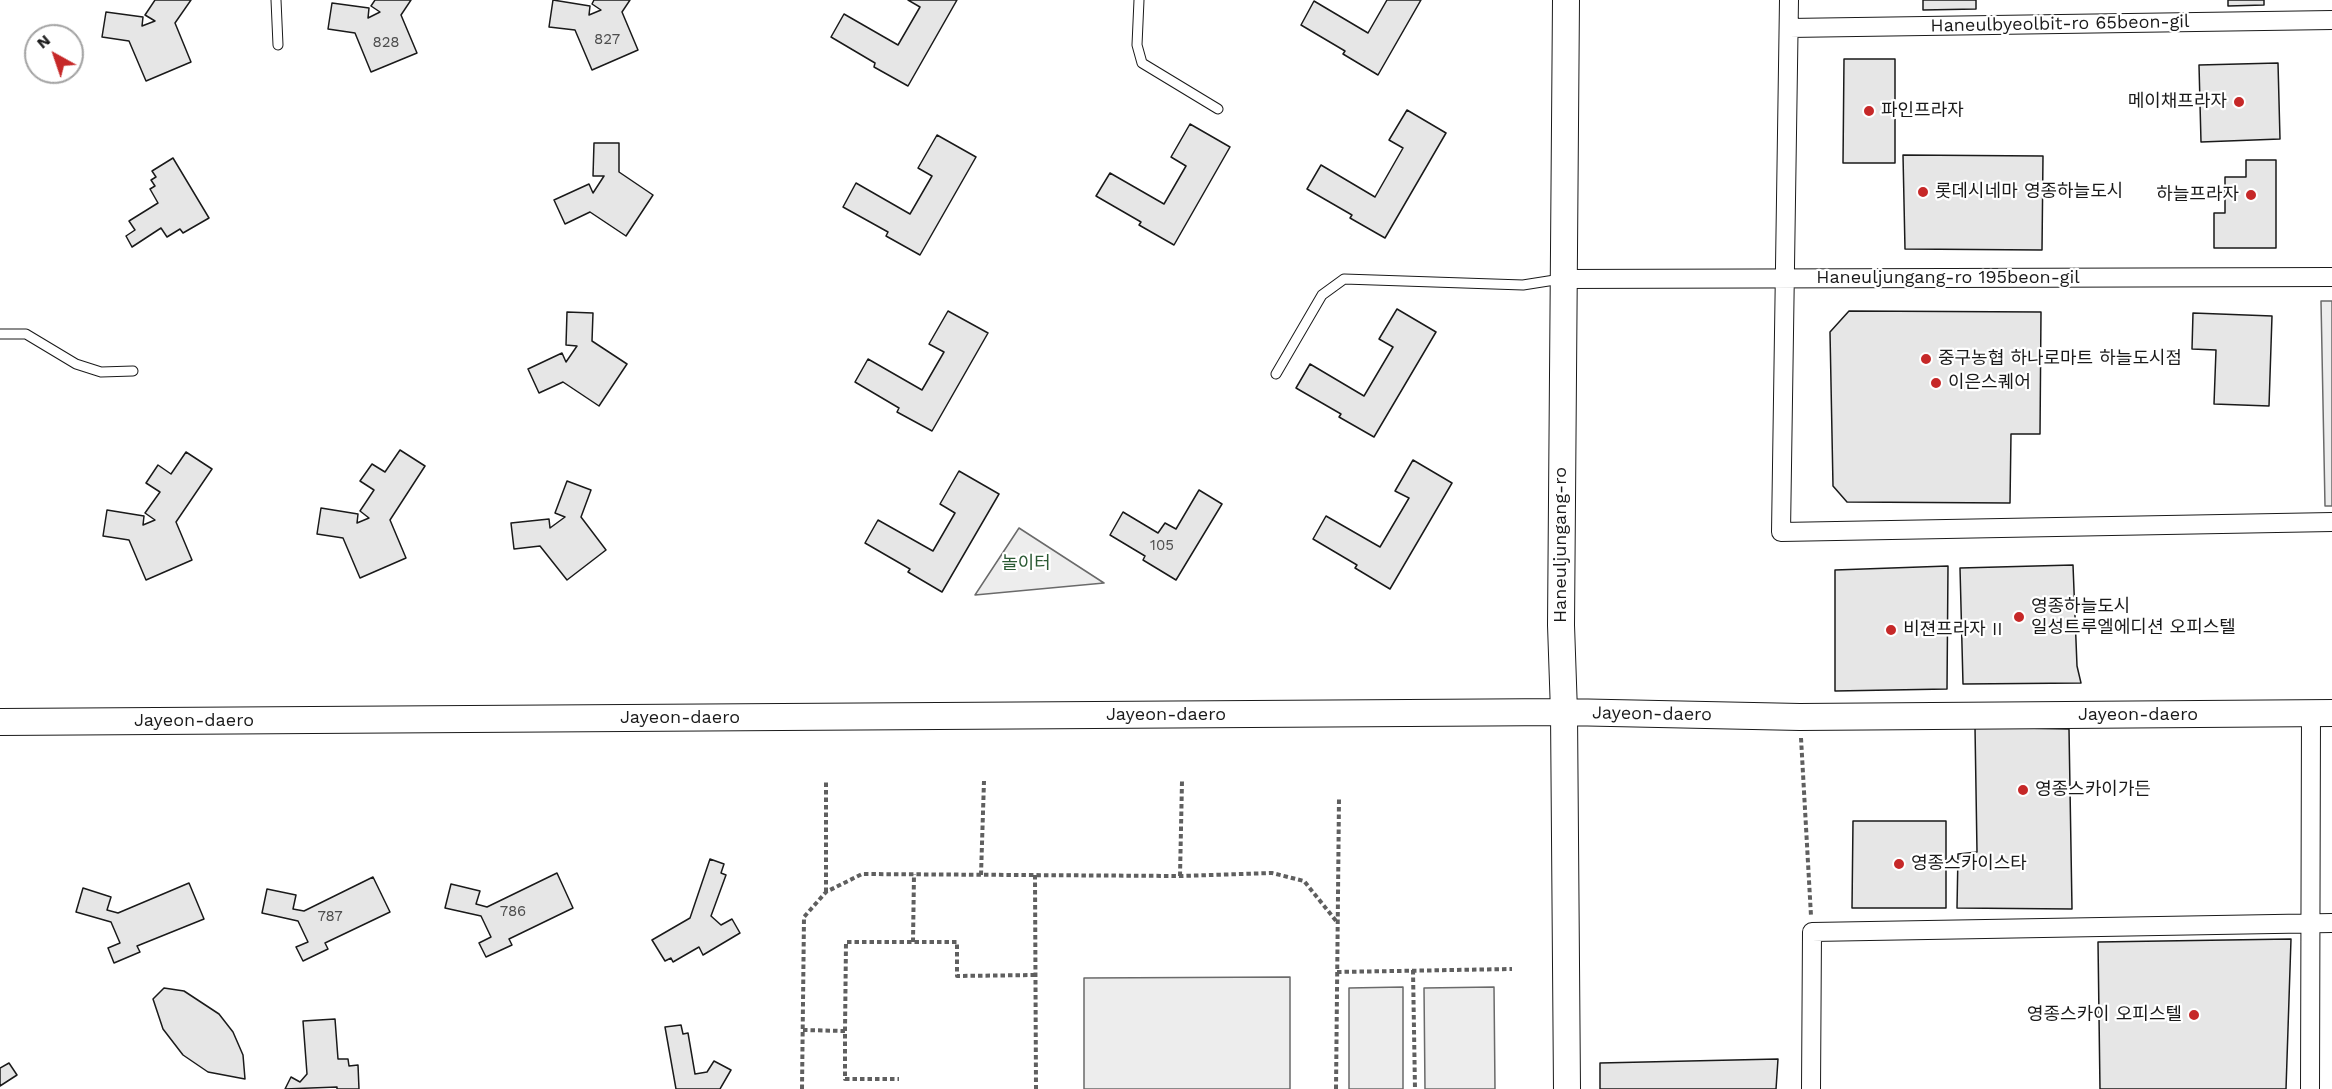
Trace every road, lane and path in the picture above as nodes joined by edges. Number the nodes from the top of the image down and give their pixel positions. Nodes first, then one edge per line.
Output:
1 (276, 0) edge
2 (1139, 0) edge
3 (1566, 0) edge
4 (1790, 0) edge
5 (2332, 20) edge
6 (1789, 28) junction
7 (278, 45) dead end
8 (1218, 109) dead end
9 (2332, 277) edge
10 (1785, 278) junction
11 (1563, 279) junction
12 (0, 334) edge
13 (133, 371) dead end
14 (1276, 374) dead end
15 (2332, 522) edge
16 (1564, 712) junction
17 (2322, 713) edge
18 (1800, 717) junction
19 (0, 722) edge
20 (826, 781) dead end
21 (984, 781) dead end
22 (1182, 781) dead end
23 (1339, 798) dead end
24 (914, 874) junction
25 (981, 875) junction
26 (1035, 875) junction
27 (1180, 876) junction
28 (826, 892) junction
29 (1337, 922) junction
30 (2311, 923) junction
31 (2332, 923) edge
32 (1812, 932) junction
33 (913, 942) junction
34 (1512, 969) dead end
35 (1413, 970) junction
36 (1337, 972) junction
37 (1035, 975) junction
38 (803, 1030) junction
39 (845, 1031) junction
40 (899, 1079) dead end
41 (802, 1089) edge
42 (1036, 1089) edge
43 (1336, 1089) edge
44 (1415, 1089) edge
45 (1567, 1089) edge
46 (1811, 1089) edge
47 (2310, 1089) edge

1 - 7 lane
2 - 8 lane
3 - 11 main road, Haneuljungang-ro
4 - 6 street
5 - 6 street, Haneulbyeolbit-ro 65beon-gil
6 - 10 street
9 - 10 street, Haneuljungang-ro 195beon-gil
10 - 11 street, Haneuljungang-ro 195beon-gil
10 - 15 street
11 - 14 lane
11 - 16 main road, Haneuljungang-ro
12 - 13 lane
16 - 18 main road, Jayeon-daero
16 - 19 main road, Jayeon-daero
16 - 45 main road, Haneuljungang-ro
17 - 18 main road, Jayeon-daero
17 - 30 street
18 - 32 path
20 - 28 path
21 - 25 path
22 - 27 path
23 - 29 path
24 - 25 path
24 - 28 path
24 - 33 path
25 - 26 path
26 - 27 path
26 - 37 path
27 - 29 path
28 - 38 path
29 - 36 path
30 - 31 street
30 - 32 street
30 - 47 street
32 - 46 street
33 - 37 path
33 - 39 path
34 - 35 path
35 - 36 path
35 - 44 path
36 - 43 path
37 - 42 path
38 - 39 path
38 - 41 path
39 - 40 path

